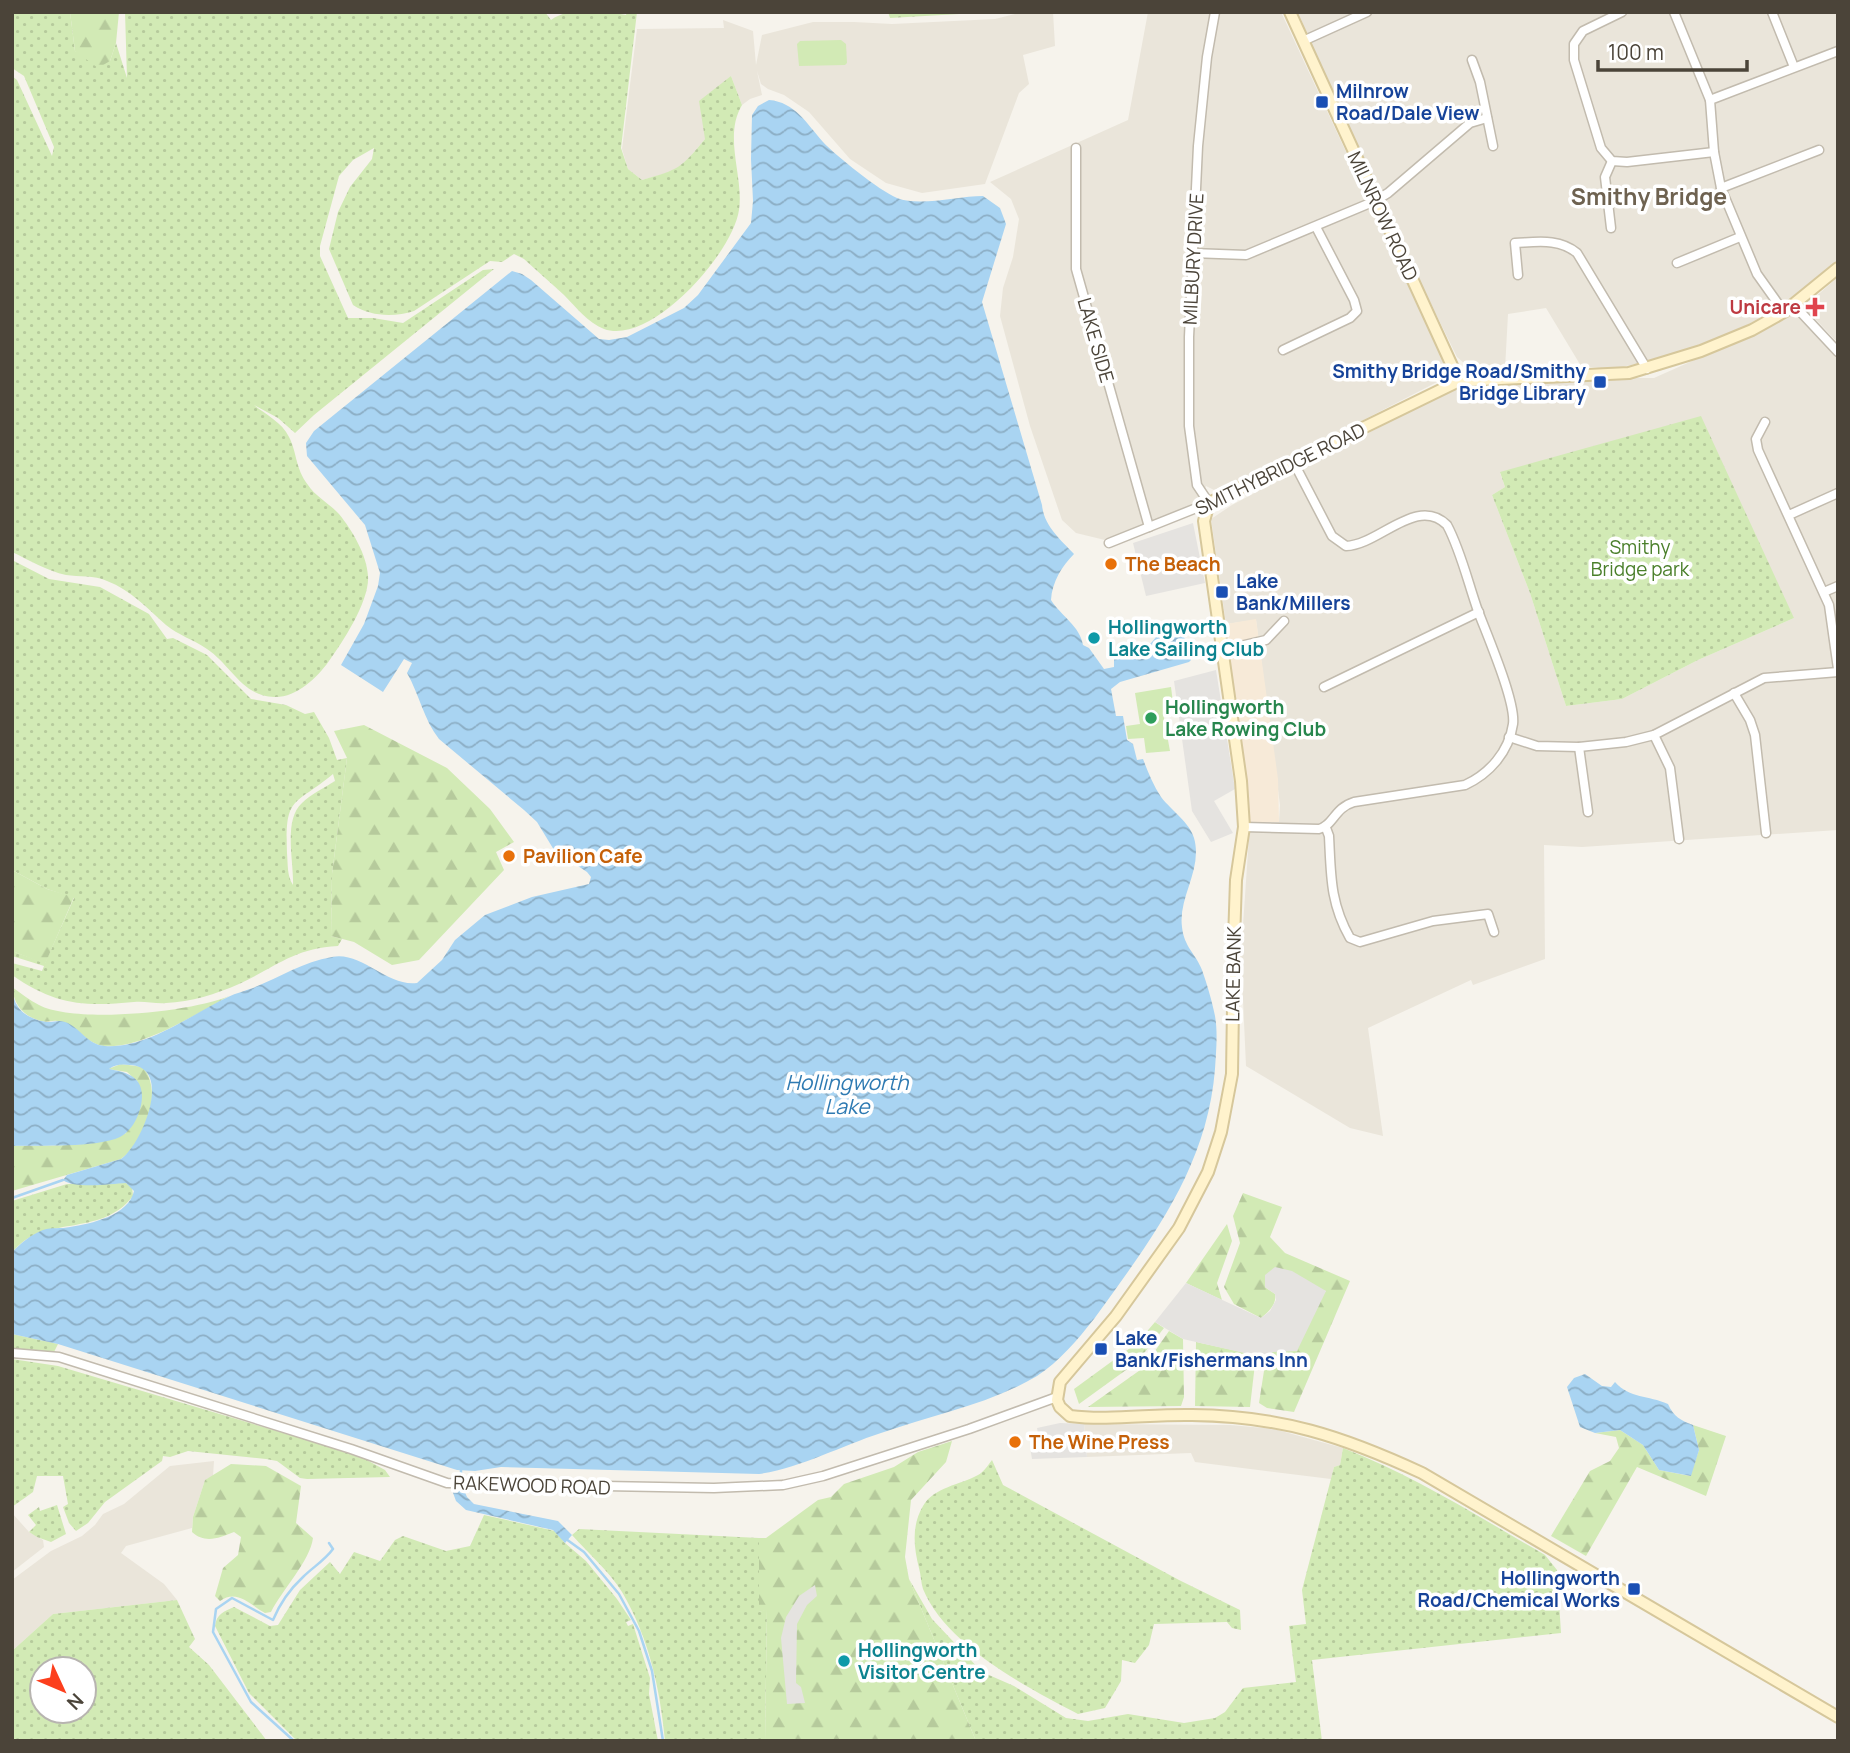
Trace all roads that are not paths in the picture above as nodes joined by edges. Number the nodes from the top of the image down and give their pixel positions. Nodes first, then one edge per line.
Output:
1 (1215, 12) edge
2 (1290, 12) edge
3 (1367, 12) edge
4 (1622, 12) edge
5 (1674, 12) edge
6 (1772, 12) edge
7 (1345, 17) edge
8 (1303, 41) junction
9 (1838, 51) edge
10 (1472, 60) dead end
11 (1794, 67) junction
12 (1710, 100) junction
13 (1487, 118) junction
14 (1493, 146) dead end
15 (1076, 148) dead end
16 (1819, 150) dead end
17 (1714, 152) junction
18 (1612, 161) junction
19 (1721, 188) junction
20 (1376, 201) junction
21 (1316, 227) junction
22 (1611, 228) dead end
23 (1740, 237) junction
24 (1192, 253) junction
25 (1677, 263) dead end
26 (1838, 268) edge
27 (1518, 275) dead end
28 (1794, 305) junction
29 (1784, 312) junction
30 (1283, 349) dead end
31 (1838, 352) edge
32 (1647, 369) junction
33 (1459, 381) junction
34 (1765, 422) dead end
35 (1294, 463) junction
36 (1838, 493) edge
37 (1209, 503) junction
38 (1789, 515) junction
39 (1149, 527) junction
40 (1109, 543) dead end
41 (1838, 586) edge
42 (1824, 592) junction
43 (1479, 612) junction
44 (1284, 621) dead end
45 (1223, 650) junction
46 (1838, 671) edge
47 (1324, 687) dead end
48 (1734, 692) junction
49 (1654, 735) junction
50 (1510, 737) junction
51 (1579, 747) junction
52 (1588, 811) dead end
53 (1244, 827) junction
54 (1326, 828) junction
55 (1766, 833) dead end
56 (1679, 839) dead end
57 (1494, 932) dead end
58 (12, 1353) edge
59 (1057, 1397) junction
60 (1838, 1717) edge

1 - 24 street, MILBURY DRIVE
2 - 8 main road, MILNROW ROAD
3 - 7 street
4 - 18 street
5 - 12 street
6 - 11 street
7 - 8 street
8 - 20 main road, MILNROW ROAD
9 - 11 street
10 - 13 street
11 - 12 street
12 - 17 street
13 - 14 street
13 - 20 street
15 - 39 street, LAKE SIDE
16 - 19 street
17 - 18 street
17 - 19 street
18 - 22 street
19 - 23 street
20 - 21 street
20 - 33 main road, MILNROW ROAD
21 - 24 street
21 - 30 street
23 - 25 street
23 - 29 street
24 - 37 street, MILBURY DRIVE
26 - 28 main road, SMITHYBRIDGE ROAD
27 - 32 street
28 - 29 main road, SMITHYBRIDGE ROAD
28 - 31 street
29 - 32 main road, SMITHYBRIDGE ROAD
32 - 33 main road, SMITHYBRIDGE ROAD
33 - 35 main road, SMITHYBRIDGE ROAD
34 - 38 street
35 - 37 main road, SMITHYBRIDGE ROAD
35 - 43 street
36 - 38 street
37 - 39 street, SMITHYBRIDGE ROAD
37 - 45 main road, LAKE BANK
38 - 42 street
39 - 40 street, SMITHYBRIDGE ROAD
41 - 42 street
42 - 46 street
43 - 47 street
43 - 50 street
44 - 45 street
45 - 53 main road, LAKE BANK
46 - 48 street
48 - 49 street
48 - 55 street
49 - 51 street
49 - 56 street
50 - 51 street
50 - 54 street
51 - 52 street
53 - 54 street
53 - 59 main road, LAKE BANK
54 - 57 street
58 - 59 street, RAKEWOOD ROAD
59 - 60 main road

